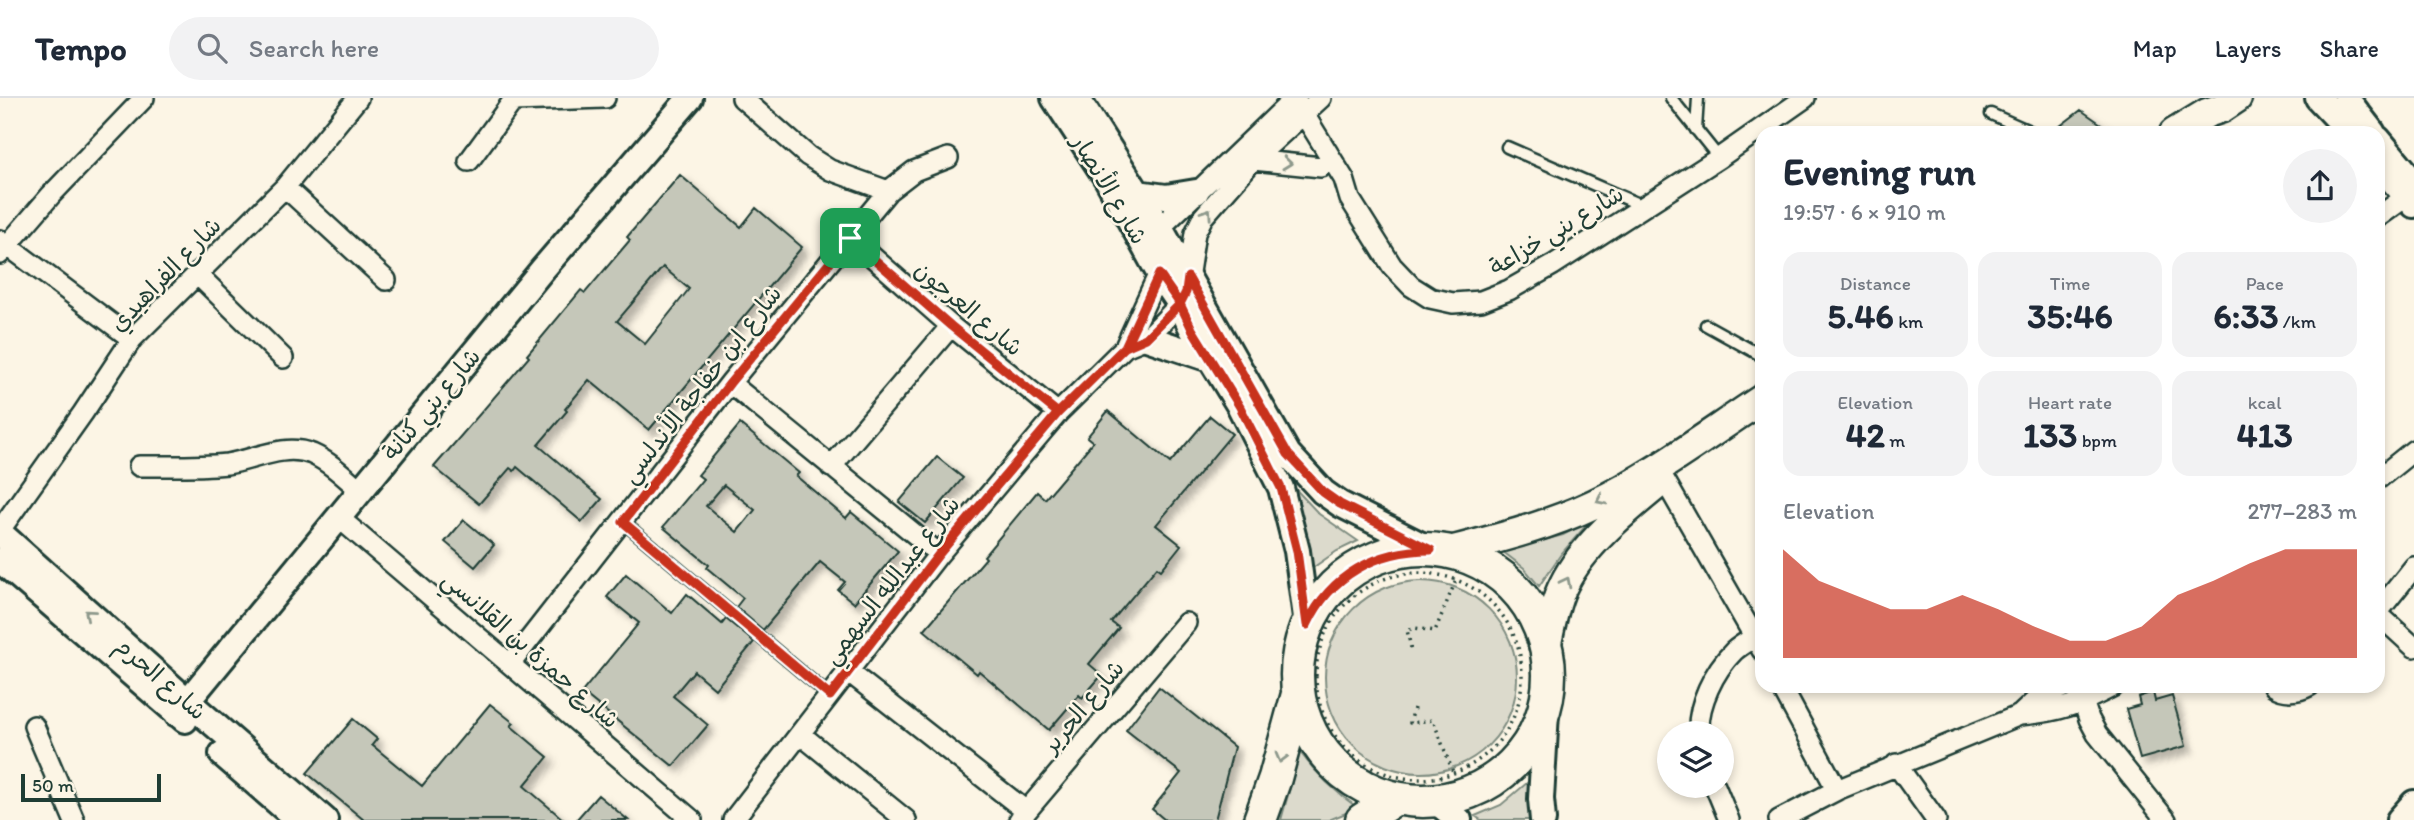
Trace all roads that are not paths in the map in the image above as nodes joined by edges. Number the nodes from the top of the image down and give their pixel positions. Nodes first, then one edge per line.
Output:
1 (144, 98) edge
2 (358, 98) edge
3 (605, 98) edge
4 (690, 98) edge
5 (742, 98) edge
6 (1321, 98) edge
7 (1671, 98) edge
8 (1698, 98) edge
9 (1805, 98) edge
10 (2236, 98) edge
11 (2318, 98) edge
12 (2346, 98) edge
13 (514, 99) edge
14 (1068, 102) edge
15 (1293, 105) edge
16 (2212, 106) edge
17 (1991, 114) dead end
18 (1765, 126) edge
19 (2018, 126) edge
20 (2184, 126) edge
21 (2344, 126) edge
22 (2368, 126) edge
23 (1696, 130) junction
24 (1755, 133) edge
25 (1507, 147) dead end
26 (2385, 150) edge
27 (948, 158) dead end
28 (1719, 158) junction
29 (1253, 160) junction
30 (469, 161) dead end
31 (1321, 167) junction
32 (2385, 170) edge
33 (285, 187) junction
34 (888, 191) junction
35 (1196, 192) junction
36 (1137, 193) junction
37 (2412, 194) edge
38 (1350, 199) junction
39 (1643, 206) junction
40 (2385, 212) edge
41 (1160, 228) junction
42 (850, 238) junction
43 (2, 246) edge
44 (197, 274) junction
45 (1159, 274) junction
46 (1188, 277) junction
47 (386, 280) dead end
48 (1180, 304) junction
49 (1706, 325) dead end
50 (951, 326) junction
51 (132, 339) junction
52 (1136, 343) junction
53 (1755, 352) edge
54 (284, 358) dead end
55 (1210, 359) junction
56 (730, 383) junction
57 (1755, 404) edge
58 (1058, 413) junction
59 (1755, 420) edge
60 (2414, 450) edge
61 (139, 466) dead end
62 (831, 467) junction
63 (2385, 473) edge
64 (1664, 479) junction
65 (360, 490) junction
66 (338, 517) junction
67 (623, 522) junction
68 (0, 532) edge
69 (939, 554) junction
70 (1444, 561) junction
71 (7, 564) edge
72 (2414, 567) edge
73 (2385, 604) edge
74 (2385, 620) edge
75 (1186, 623) dead end
76 (1307, 625) junction
77 (1755, 631) edge
78 (1755, 641) edge
79 (1546, 647) junction
80 (2414, 647) edge
81 (512, 663) junction
82 (849, 672) junction
83 (1786, 693) edge
84 (2050, 693) edge
85 (1298, 694) junction
86 (2081, 694) edge
87 (1547, 695) junction
88 (830, 696) junction
89 (182, 707) junction
90 (2020, 715) junction
91 (1700, 721) edge
92 (34, 726) dead end
93 (800, 734) junction
94 (1896, 764) junction
95 (1837, 790) junction
96 (1396, 798) junction
97 (1720, 798) edge
98 (1434, 800) junction
99 (2414, 803) edge
100 (1022, 816) edge
101 (74, 820) edge
102 (298, 820) edge
103 (325, 820) edge
104 (692, 820) edge
105 (733, 820) edge
106 (906, 820) edge
107 (1260, 820) edge
108 (1362, 820) edge
109 (1459, 820) edge
110 (1542, 820) edge
111 (1729, 820) edge
112 (1779, 820) edge
113 (1936, 820) edge
114 (2166, 820) edge
115 (2399, 820) edge

1 - 43 street
2 - 33 street, شارع الفراهيدي
3 - 13 street
4 - 65 street, شارع بني كنانة
5 - 34 street
6 - 15 street
7 - 23 lane
8 - 23 lane
9 - 18 street, شارع بني خزاعة
10 - 16 main road
11 - 21 street
12 - 22 street
13 - 30 street
14 - 36 street, شارع الأنصار
14 - 45 street, شارع الأنصار
15 - 29 street, شارع عبدالله السهمي
15 - 31 street, شارع بني خزاعة
15 - 35 street
15 - 38 street, شارع بني خزاعة
16 - 20 main road
17 - 19 lane
23 - 28 lane
24 - 28 street, شارع بني خزاعة
25 - 39 lane
26 - 37 street
27 - 34 street, شارع ابن خفاجة الأندلسي
28 - 39 street, شارع بني خزاعة
29 -> 31 street
46 -> 29 street, شارع عبدالله السهمي
31 - 38 street, شارع بني خزاعة
32 - 37 street
33 - 44 street, شارع الفراهيدي
33 - 47 street
34 - 42 street, شارع ابن خفاجة الأندلسي
35 - 36 street
35 - 41 street
36 - 41 street, شارع الأنصار
37 - 40 street
38 - 39 street, شارع بني خزاعة
41 - 45 street, شارع عبدالله السهمي
41 - 46 street, شارع الأنصار
42 - 50 street, شارع العرجون
42 - 56 street, شارع ابن خفاجة الأندلسي
43 - 51 street
44 - 51 street, شارع الفراهيدي
44 - 54 street
45 - 48 street, شارع الأنصار
45 - 52 street, شارع عبدالله السهمي
46 - 48 street, شارع عبدالله السهمي
46 - 70 street, شارع الأنصار
48 - 52 street, شارع عبدالله السهمي
48 - 55 street, شارع الأنصار
49 - 53 lane
50 - 58 street, شارع العرجون
50 - 62 street
51 - 68 street, شارع الفراهيدي
52 - 55 street
52 - 58 street, شارع عبدالله السهمي
55 - 76 street, شارع الأنصار
56 - 62 street
56 - 67 street, شارع ابن خفاجة الأندلسي
57 -> 70 main road
58 - 69 street, شارع عبدالله السهمي
59 - 64 main road
60 - 63 street
61 - 65 street
62 - 69 street
64 - 77 street
79 -> 64 main road
65 - 66 street, شارع بني كنانة
66 - 81 street, شارع حمزة بن القلانسي
66 - 89 street, شارع بني كنانة
67 - 81 street, شارع ابن خفاجة الأندلسي
67 - 88 lane
68 - 71 street, شارع الحرم
69 - 82 street, شارع عبدالله السهمي
70 - 76 main road
70 - 79 main road
71 - 89 street, شارع الحرم
72 - 73 street
74 - 80 street
75 - 100 street, شارع الحرير
76 - 85 main road
78 - 91 street
79 - 87 main road
81 - 104 street, شارع حمزة بن القلانسي
82 - 88 street, شارع عبدالله السهمي
82 - 100 street
83 - 95 street
84 - 90 street
85 - 96 main road
85 -> 107 main road
86 - 90 street
86 - 114 street
87 - 98 main road
87 - 110 street
88 - 93 street, شارع عبدالله السهمي
89 - 102 street, شارع الحرم
89 - 103 street, شارع الحرم
90 - 94 street
92 - 101 street
93 - 105 street, شارع عبدالله السهمي
93 - 106 street
94 - 95 street
94 - 113 street
95 - 112 street
96 - 98 main road
96 - 108 main road
97 - 111 street
98 - 109 street
99 - 115 street

